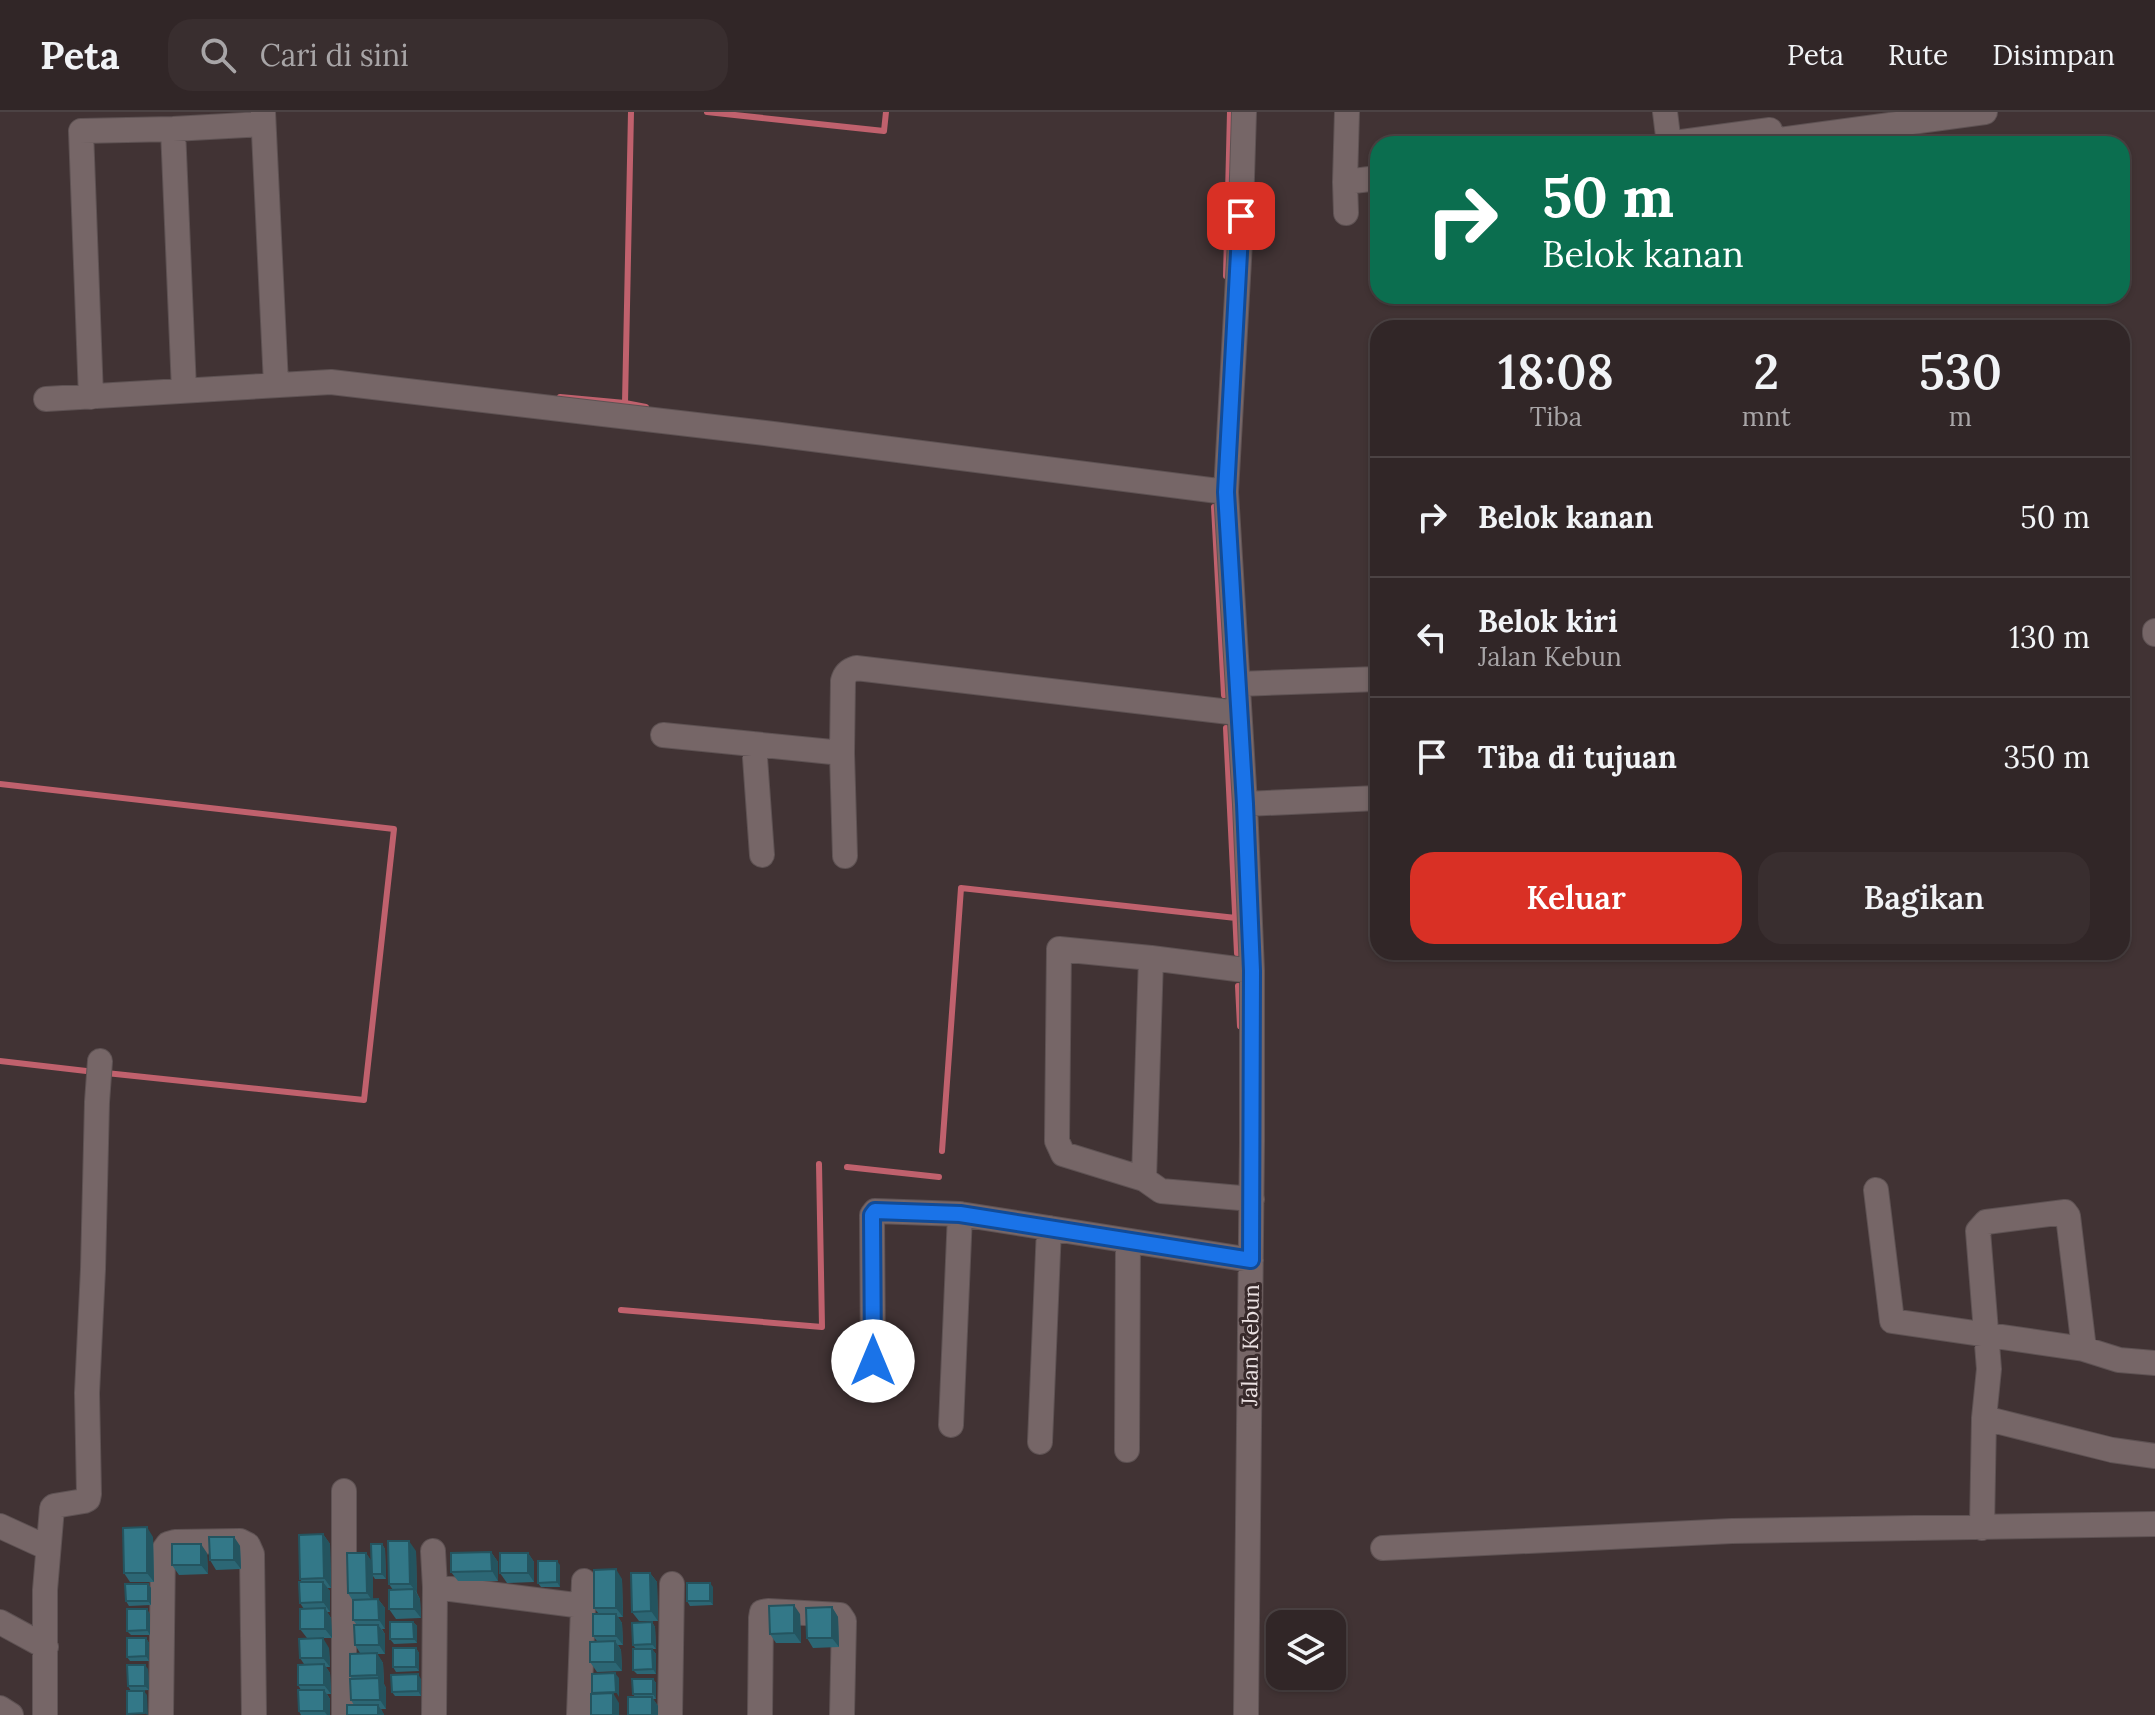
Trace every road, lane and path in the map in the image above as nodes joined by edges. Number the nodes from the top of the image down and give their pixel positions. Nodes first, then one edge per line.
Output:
1 (1244, 112) edge
2 (1347, 112) edge
3 (1665, 112) edge
4 (1985, 112) edge
5 (263, 118) edge
6 (80, 121) edge
7 (173, 129) junction
8 (1770, 132) edge
9 (1667, 136) edge
10 (1736, 136) edge
11 (1370, 179) edge
12 (1345, 182) junction
13 (1346, 213) dead end
14 (276, 384) junction
15 (184, 390) junction
16 (91, 397) junction
17 (46, 399) dead end
18 (1226, 492) junction
19 (1370, 679) edge
20 (1238, 684) junction
21 (1238, 713) junction
22 (663, 735) dead end
23 (754, 744) junction
24 (842, 753) junction
25 (1370, 798) edge
26 (1245, 804) junction
27 (762, 855) dead end
28 (845, 856) dead end
29 (1151, 958) junction
30 (1252, 971) junction
31 (100, 1061) dead end
32 (1144, 1179) junction
33 (1876, 1190) dead end
34 (1252, 1199) junction
35 (960, 1214) junction
36 (1049, 1228) junction
37 (1128, 1241) junction
38 (1251, 1260) junction
39 (1988, 1336) junction
40 (2084, 1349) junction
41 (873, 1361) dead end
42 (2155, 1363) edge
43 (1984, 1418) junction
44 (951, 1425) dead end
45 (1040, 1442) dead end
46 (1127, 1450) dead end
47 (2155, 1456) edge
48 (344, 1491) dead end
49 (2155, 1524) edge
50 (0, 1526) edge
51 (1982, 1528) junction
52 (48, 1548) junction
53 (1383, 1548) dead end
54 (433, 1551) dead end
55 (584, 1581) dead end
56 (672, 1584) dead end
57 (435, 1587) junction
58 (583, 1606) junction
59 (0, 1622) edge
60 (46, 1647) junction
61 (0, 1708) edge
62 (11, 1715) edge
63 (45, 1715) edge
64 (161, 1715) edge
65 (254, 1715) edge
66 (344, 1715) edge
67 (434, 1715) edge
68 (579, 1715) edge
69 (670, 1715) edge
70 (760, 1715) edge
71 (842, 1715) edge
72 (1246, 1715) edge

1 - 18 street, Jalan Kebun
2 - 12 street
3 - 9 street
4 - 8 street
5 - 7 street
5 - 14 street
6 - 7 street
6 - 16 street
7 - 15 street
8 - 10 street
11 - 12 street
12 - 13 street
14 - 15 street
14 - 18 street
15 - 16 street
16 - 17 street
18 - 20 street, Jalan Kebun
19 - 20 street
20 - 21 street, Jalan Kebun
21 - 24 street
21 - 26 street, Jalan Kebun
22 - 23 street
23 - 24 street
23 - 27 street
24 - 28 street
25 - 26 street
26 - 30 street, Jalan Kebun
29 - 30 street
29 - 32 street
29 - 32 street
30 - 34 street, Jalan Kebun
31 - 52 street
32 - 34 street
33 - 39 street
34 - 38 street, Jalan Kebun
35 - 36 street
35 - 41 street
35 - 44 street
36 - 37 street
36 - 45 street
37 - 38 street
37 - 46 street
38 - 72 street, Jalan Kebun
39 - 40 street
39 - 40 street
39 - 43 street
40 - 42 street
43 - 47 street
43 - 51 street
48 - 66 street
49 - 51 street
50 - 52 street
51 - 53 street
52 - 60 street
54 - 57 street
55 - 58 street
56 - 69 street
57 - 58 street
57 - 67 street
58 - 68 street
59 - 60 street
60 - 63 street
61 - 62 street
64 - 65 street
70 - 71 street

